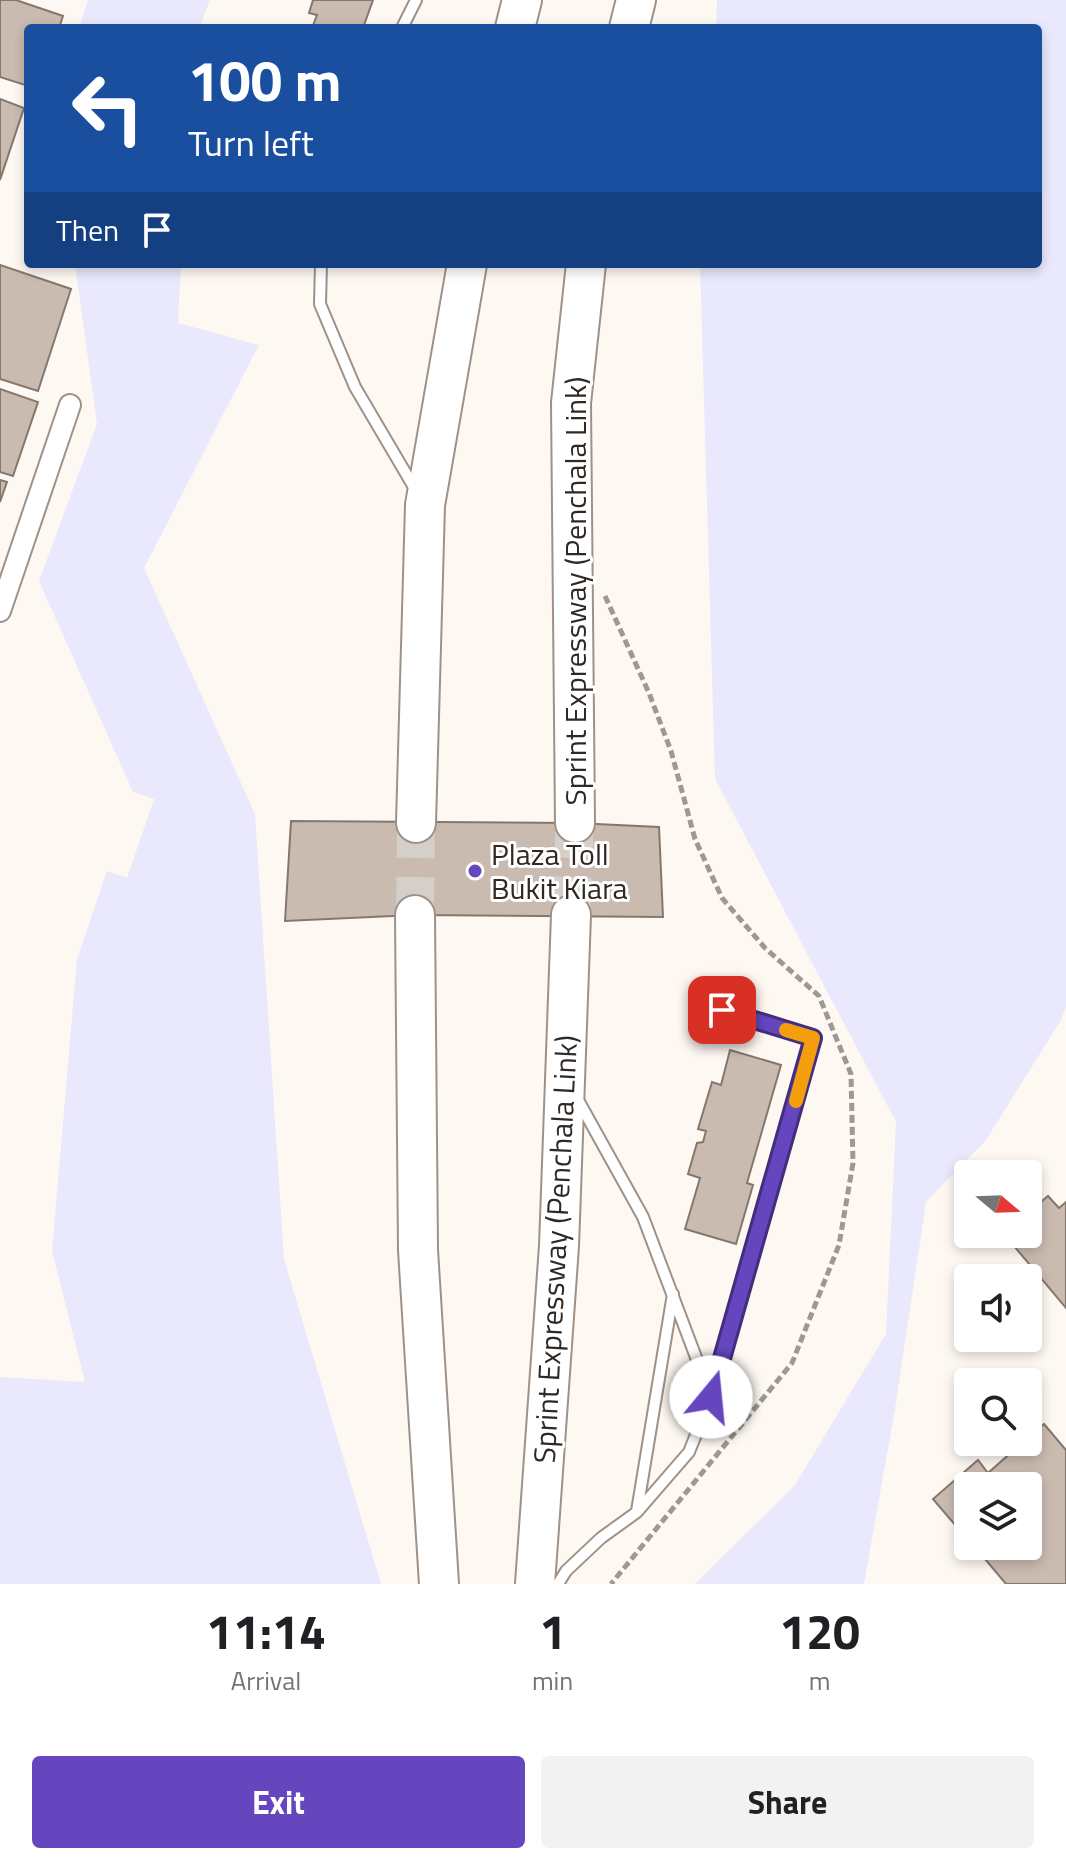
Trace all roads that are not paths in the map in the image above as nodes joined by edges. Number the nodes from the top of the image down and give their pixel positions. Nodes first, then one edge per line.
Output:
1 (416, 0) edge
2 (522, 0) edge
3 (636, 0) edge
4 (404, 24) edge
5 (516, 24) edge
6 (630, 24) edge
7 (321, 268) edge
8 (466, 268) edge
9 (586, 268) edge
10 (70, 405) dead end
11 (425, 505) junction
12 (0, 611) edge
13 (416, 823) tunnel mouth
14 (575, 823) tunnel mouth
15 (415, 915) tunnel mouth
16 (571, 915) tunnel mouth
17 (722, 1010) dead end
18 (566, 1078) junction
19 (674, 1292) junction
20 (711, 1397) junction
21 (637, 1512) junction
22 (439, 1584) edge
23 (535, 1584) edge
24 (558, 1584) edge

1 - 4 lane
2 - 5 highway
3 - 6 highway
7 - 11 lane
8 - 11 highway
9 - 14 highway, Sprint Expressway (Penchala Link)
10 - 12 street
11 - 13 highway
15 - 22 highway
16 - 18 highway, Sprint Expressway (Penchala Link)
17 - 20 lane
18 - 19 lane
18 - 23 highway, Sprint Expressway (Penchala Link)
19 - 20 lane
19 - 21 lane
20 - 21 lane
21 - 24 lane

